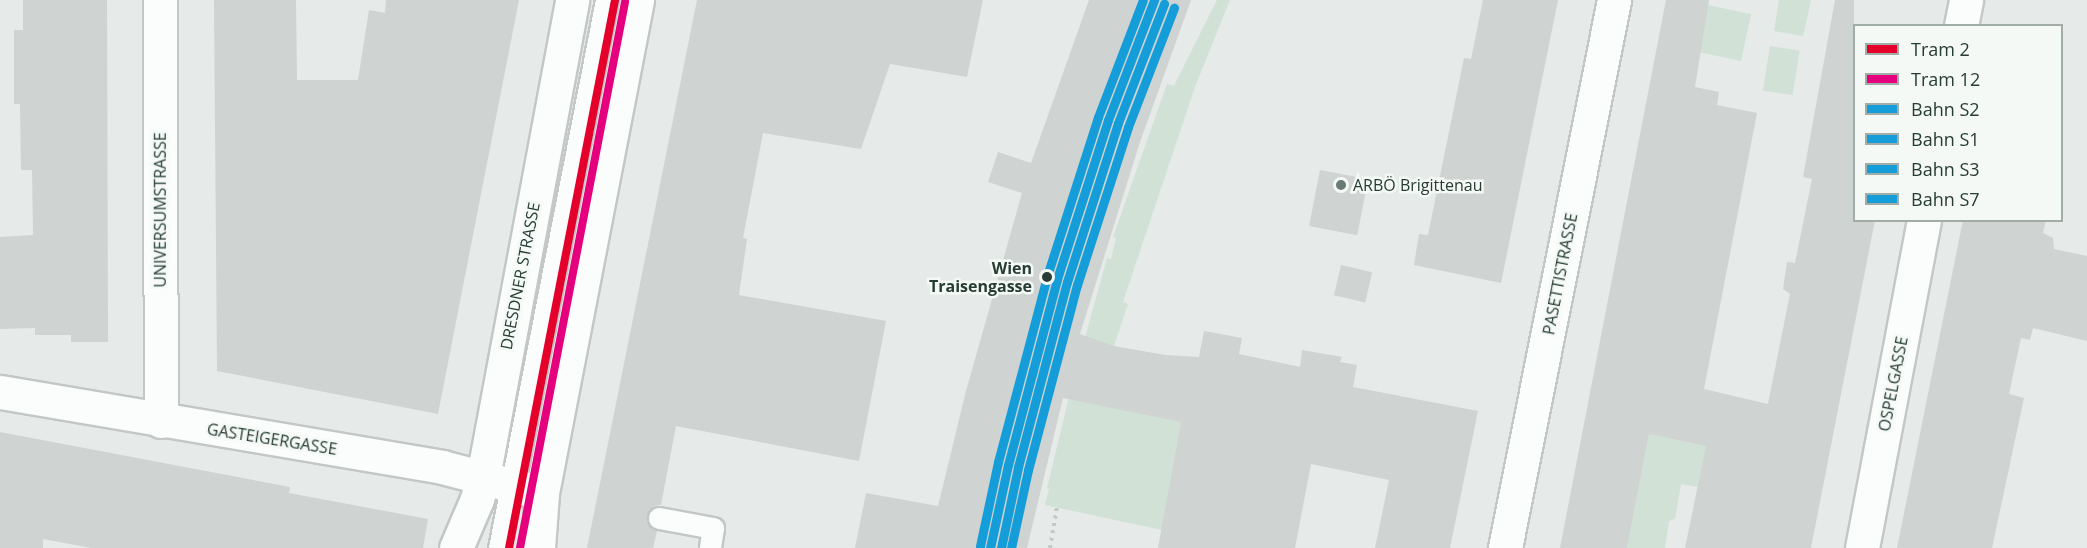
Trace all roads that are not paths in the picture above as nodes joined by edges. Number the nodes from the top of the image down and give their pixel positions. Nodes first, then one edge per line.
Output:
1 (160, 0) edge
2 (572, 0) edge
3 (606, 0) edge
4 (637, 0) edge
5 (1614, 0) edge
6 (1965, 0) edge
7 (1961, 24) edge
8 (1924, 222) edge
9 (0, 392) edge
10 (161, 421) junction
11 (497, 481) junction
12 (542, 493) junction
13 (659, 518) dead end
14 (456, 548) edge
15 (499, 548) edge
16 (538, 548) edge
17 (710, 548) edge
18 (1505, 548) edge
19 (1862, 548) edge

1 - 10 street, UNIVERSUMSTRASSE
2 - 11 street, DRESDNER STRASSE
3 - 11 lane
4 - 12 street
5 - 18 street, PASETTISTRASSE
6 - 7 street
8 - 19 street, OSPELGASSE
9 - 10 street, GASTEIGERGASSE
10 - 11 street, GASTEIGERGASSE
11 - 12 street, GASTEIGERGASSE
11 - 14 street, DRESDNER STRASSE
11 - 15 lane
12 - 16 street
13 - 17 lane

